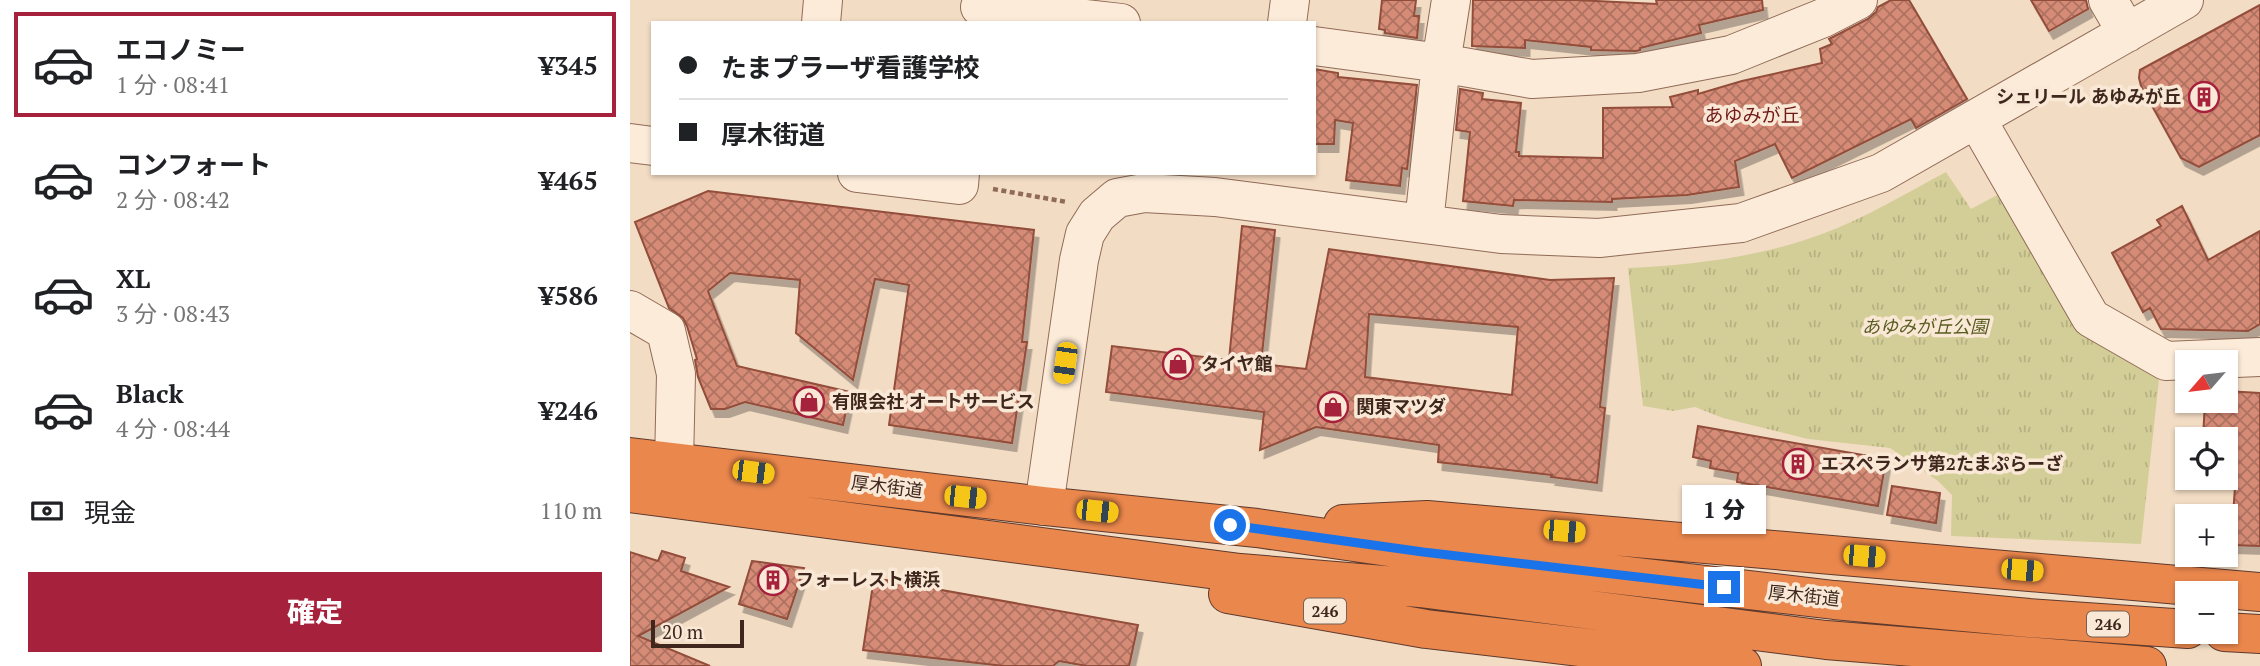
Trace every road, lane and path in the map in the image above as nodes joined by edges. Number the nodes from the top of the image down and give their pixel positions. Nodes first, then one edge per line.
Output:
1 (823, 0) edge
2 (1129, 0) edge
3 (1290, 0) edge
4 (1451, 0) edge
5 (1858, 0) edge
6 (2108, 0) edge
7 (2184, 0) edge
8 (979, 10) edge
9 (821, 21) edge
10 (1099, 21) edge
11 (1127, 21) edge
12 (1287, 21) edge
13 (2127, 33) junction
14 (1316, 46) edge
15 (1441, 63) junction
16 (1977, 120) junction
17 (630, 143) edge
18 (651, 146) edge
19 (874, 175) edge
20 (970, 180) edge
21 (1061, 200) dead end
22 (1424, 223) junction
23 (630, 310) edge
24 (2260, 357) edge
25 (630, 457) edge
26 (674, 463) junction
27 (630, 494) edge
28 (1044, 506) junction
29 (1257, 528) junction
30 (913, 531) junction
31 (2260, 592) edge
32 (2175, 628) edge
33 (2238, 633) edge
34 (2260, 634) edge
35 (1742, 666) edge
36 (2147, 666) edge

1 - 9 street
2 - 11 street
3 - 12 street
4 - 15 street
5 - 15 street
6 - 13 street
7 - 13 street
8 - 10 street
13 - 16 street
14 - 15 street
15 - 22 street
16 - 22 street
16 - 24 street
17 - 18 street
19 - 20 street
20 - 21 path
22 - 28 street
23 - 26 street
25 - 26 highway, 厚木街道 / 246
26 - 28 highway, 厚木街道 / 246
27 - 30 highway, 246
28 - 29 highway, 厚木街道 / 246
29 - 31 highway, 246
29 - 32 highway, 厚木街道 / 246
30 - 35 highway, 246
30 - 36 highway, 246
33 - 34 highway

